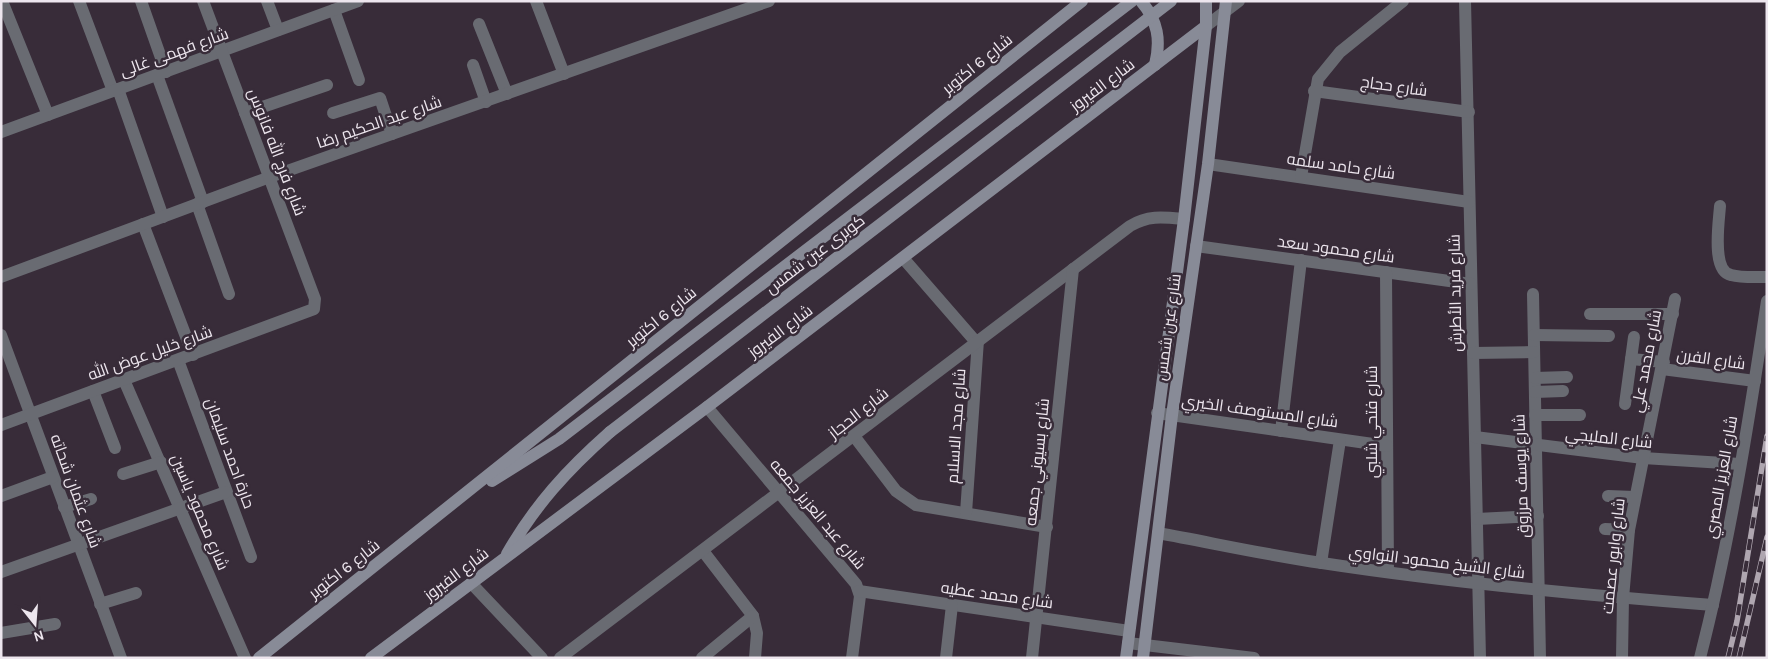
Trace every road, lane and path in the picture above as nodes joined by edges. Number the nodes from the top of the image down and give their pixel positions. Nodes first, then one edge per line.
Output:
1 (2, 1) edge
2 (79, 1) edge
3 (141, 1) edge
4 (204, 1) edge
5 (267, 1) edge
6 (358, 1) edge
7 (536, 1) edge
8 (769, 1) edge
9 (1082, 1) edge
10 (1132, 1) edge
11 (1141, 1) edge
12 (1171, 1) edge
13 (1206, 1) edge
14 (1240, 1) edge
15 (1403, 1) edge
16 (1465, 1) edge
17 (1226, 6) edge
18 (336, 7) edge
19 (736, 7) edge
20 (479, 24) dead end
21 (1206, 26) junction
22 (278, 30) junction
23 (222, 51) junction
24 (473, 65) dead end
25 (1155, 65) junction
26 (162, 73) junction
27 (564, 74) junction
28 (359, 80) dead end
29 (327, 85) dead end
30 (116, 90) junction
31 (1314, 91) junction
32 (507, 94) junction
33 (486, 102) junction
34 (1469, 112) junction
35 (245, 113) junction
36 (334, 113) dead end
37 (48, 115) junction
38 (1, 132) edge
39 (392, 134) junction
40 (1208, 164) junction
41 (270, 177) junction
42 (1301, 177) junction
43 (1469, 202) junction
44 (200, 203) junction
45 (1720, 206) dead end
46 (163, 217) junction
47 (1184, 219) junction
48 (143, 224) junction
49 (1196, 246) junction
50 (903, 258) junction
51 (1301, 260) junction
52 (1074, 269) junction
53 (1386, 272) junction
54 (1, 277) edge
55 (1767, 277) edge
56 (1471, 284) junction
57 (229, 294) dead end
58 (1533, 294) dead end
59 (1675, 299) dead end
60 (1767, 301) edge
61 (310, 312) joint
62 (1590, 314) dead end
63 (1673, 314) junction
64 (1, 335) edge
65 (1534, 336) junction
66 (1609, 336) dead end
67 (1634, 337) dead end
68 (977, 341) junction
69 (1534, 352) junction
70 (1472, 353) junction
71 (193, 355) junction
72 (1631, 359) junction
73 (178, 360) junction
74 (1663, 365) junction
75 (1567, 377) dead end
76 (1535, 378) junction
77 (124, 380) junction
78 (1755, 381) junction
79 (1564, 391) dead end
80 (93, 392) junction
81 (1535, 392) junction
82 (1625, 404) dead end
83 (708, 407) junction
84 (1157, 413) junction
85 (30, 414) junction
86 (1580, 414) dead end
87 (1172, 415) junction
88 (1535, 415) junction
89 (1, 425) edge
90 (1281, 431) junction
91 (854, 436) junction
92 (1474, 438) junction
93 (1340, 440) junction
94 (1387, 446) junction
95 (1536, 447) junction
96 (115, 448) dead end
97 (1643, 458) junction
98 (161, 462) junction
99 (1740, 464) junction
100 (123, 474) dead end
101 (53, 477) junction
102 (226, 492) junction
103 (780, 492) junction
104 (1, 496) edge
105 (1608, 496) dead end
106 (1634, 497) junction
107 (461, 498) junction
108 (91, 499) dead end
109 (64, 507) junction
110 (180, 507) junction
111 (966, 513) junction
112 (1538, 516) junction
113 (1477, 519) junction
114 (1047, 527) junction
115 (1604, 529) dead end
116 (1629, 530) junction
117 (1158, 533) junction
118 (78, 544) junction
119 (703, 551) junction
120 (251, 557) dead end
121 (504, 558) junction
122 (1321, 563) junction
123 (1, 572) edge
124 (1388, 572) junction
125 (471, 583) junction
126 (1478, 583) junction
127 (859, 591) junction
128 (1540, 591) junction
129 (136, 593) dead end
130 (1623, 598) junction
131 (100, 604) junction
132 (952, 605) junction
133 (1714, 605) junction
134 (752, 616) junction
135 (1037, 617) junction
136 (55, 624) dead end
137 (1, 633) edge
138 (1129, 637) junction
139 (1144, 652) edge
140 (121, 658) edge
141 (245, 658) edge
142 (259, 658) edge
143 (371, 658) edge
144 (542, 658) edge
145 (560, 658) edge
146 (702, 658) edge
147 (754, 658) edge
148 (852, 658) edge
149 (946, 658) edge
150 (1032, 658) edge
151 (1126, 658) edge
152 (1254, 658) edge
153 (1480, 658) edge
154 (1540, 658) edge
155 (1622, 658) edge
156 (1700, 658) edge

1 - 37 street
2 - 30 street
3 - 26 street
4 - 23 street, شارع فرج الله فانوس
5 - 22 street
6 - 18 street, شارع فهمى غالى
7 - 27 street
8 - 19 street, شارع عبد الحكيم رضا
9 - 107 main road, شارع 6 اكتوبر
10 - 107 main road, كوبرى عين شمس
11 - 25 main road
12 - 121 main road, كوبرى عين شمس, bridge
13 - 21 main road, شارع عين شمس
14 - 17 street
15 - 31 street
16 - 34 street, شارع فريد الأطرش
17 - 21 street
17 - 40 main road, شارع عين شمس
18 - 22 street, شارع فهمى غالى
18 - 28 street
19 - 27 street, شارع عبد الحكيم رضا
20 - 32 street
21 - 25 main road, شارع الفيروز
21 - 47 main road, شارع عين شمس
22 - 23 street, شارع فهمى غالى
23 - 26 street, شارع فهمى غالى
23 - 35 street, شارع فرج الله فانوس
24 - 33 street
25 - 50 main road, شارع الفيروز
26 - 30 street, شارع فهمى غالى
26 - 44 street
27 - 32 street, شارع عبد الحكيم رضا
29 - 35 street
30 - 37 street, شارع فهمى غالى
30 - 46 street
31 - 34 street, شارع حجاج
31 - 42 street
32 - 33 street, شارع عبد الحكيم رضا
33 - 39 street, شارع عبد الحكيم رضا
34 - 43 street, شارع فريد الأطرش
35 - 41 street, شارع فرج الله فانوس
36 - 39 street
37 - 38 street, شارع فهمى غالى
39 - 41 street, شارع عبد الحكيم رضا
40 - 42 street, شارع حامد سلمه
40 - 49 main road, شارع عين شمس
41 - 44 street, شارع عبد الحكيم رضا
41 - 61 street, شارع فرج الله فانوس
42 - 43 street, شارع حامد سلمه
43 - 56 street, شارع فريد الأطرش
44 - 46 street, شارع عبد الحكيم رضا
44 - 57 street
45 - 55 street
46 - 48 street, شارع عبد الحكيم رضا
47 - 52 street, شارع الحجاز
47 - 84 main road, شارع عين شمس
48 - 54 street, شارع عبد الحكيم رضا
48 - 71 street
49 - 51 street, شارع محمود سعد
49 - 87 main road, شارع عين شمس
50 - 68 street
50 - 83 main road, شارع الفيروز
51 - 53 street, شارع محمود سعد
51 - 90 street
52 - 68 street, شارع الحجاز
52 - 114 street, شارع بسيوني جمعه
53 - 56 street, شارع محمود سعد
53 - 94 street, شارع فتحي شلبي
56 - 70 street, شارع فريد الأطرش
58 - 65 street, شارع يوسف مرزوق
59 - 63 street, شارع محمد علي
60 - 78 street, شارع العزيز المصري
61 - 71 street, شارع خليل عوض الله
62 - 63 street
63 - 74 street, شارع محمد علي
64 - 85 street, شارع عثمان شحاته
65 - 66 street
65 - 69 street, شارع يوسف مرزوق
67 - 72 street
68 - 91 street, شارع الحجاز
68 - 111 street, شارع مجد الاسلام
69 - 70 street
69 - 76 street, شارع يوسف مرزوق
70 - 92 street, شارع فريد الأطرش
71 - 73 street, شارع خليل عوض الله
72 - 74 street, شارع الفرن
72 - 82 street
73 - 77 street, شارع خليل عوض الله
73 - 102 street, حارة احمد سليمان
74 - 78 street, شارع الفرن
74 - 97 street, شارع محمد علي
75 - 76 street
76 - 81 street, شارع يوسف مرزوق
77 - 80 street, شارع خليل عوض الله
77 - 98 street, شارع محمود ياسين
78 - 99 street, شارع العزيز المصري
79 - 81 street
80 - 85 street, شارع خليل عوض الله
80 - 96 street
81 - 88 street, شارع يوسف مرزوق
83 - 103 street, شارع عبد العزيز جمعه
83 - 121 main road, شارع الفيروز
84 - 87 street, شارع المستوصف الخيري
84 - 138 main road, شارع عين شمس
85 - 89 street, شارع خليل عوض الله
85 - 101 street, شارع عثمان شحاته
86 - 88 street
87 - 90 street, شارع المستوصف الخيري
87 - 117 main road, شارع عين شمس
88 - 95 street, شارع يوسف مرزوق
90 - 93 street, شارع المستوصف الخيري
91 - 103 street, شارع الحجاز
91 - 111 street
92 - 95 street, شارع المليجي
92 - 113 street, شارع فريد الأطرش
93 - 94 street, شارع المستوصف الخيري
93 - 122 street
94 - 124 street, شارع فتحي شلبي
95 - 97 street, شارع المليجي
95 - 112 street, شارع يوسف مرزوق
97 - 99 street, شارع المليجي
97 - 106 street, شارع وابور عصمت
98 - 100 street
98 - 110 street, شارع محمود ياسين
99 - 133 street, شارع العزيز المصري
101 - 104 street
101 - 109 street, شارع عثمان شحاته
102 - 110 street
102 - 120 street, حارة احمد سليمان
103 - 119 street, شارع الحجاز
103 - 127 street, شارع عبد العزيز جمعه
105 - 106 street
106 - 116 street, شارع وابور عصمت
107 - 142 main road, شارع 6 اكتوبر
108 - 109 street
109 - 118 street, شارع عثمان شحاته
110 - 118 street
110 - 141 street, شارع محمود ياسين
111 - 114 street
112 - 113 street
112 - 128 street, شارع يوسف مرزوق
113 - 126 street, شارع فريد الأطرش
114 - 135 street, شارع بسيوني جمعه
115 - 116 street
116 - 130 street, شارع وابور عصمت
117 - 122 street, شارع الشيخ محمود النواوي
117 - 139 main road, شارع عين شمس
118 - 123 street
118 - 131 street, شارع عثمان شحاته
119 - 134 street
119 - 145 street, شارع الحجاز
121 - 125 main road, شارع الفيروز
122 - 124 street, شارع الشيخ محمود النواوي
124 - 126 street, شارع الشيخ محمود النواوي
125 - 143 main road, شارع الفيروز
125 - 144 street
126 - 128 street, شارع الشيخ محمود النواوي
126 - 153 street, شارع فريد الأطرش
127 - 132 street, شارع محمد عطيه
127 - 148 street, شارع عبد العزيز جمعه
128 - 130 street, شارع الشيخ محمود النواوي
128 - 154 street, شارع يوسف مرزوق
129 - 131 street
130 - 133 street, شارع الشيخ محمود النواوي
130 - 155 street, شارع وابور عصمت
131 - 140 street, شارع عثمان شحاته
132 - 135 street, شارع محمد عطيه
132 - 149 street
133 - 156 street, شارع العزيز المصري
134 - 146 street
134 - 147 street
135 - 138 street, شارع محمد عطيه
135 - 150 street, شارع بسيوني جمعه
136 - 137 street
138 - 139 street, شارع محمد عطيه
138 - 151 main road, شارع عين شمس
139 - 152 street, شارع محمد عطيه

